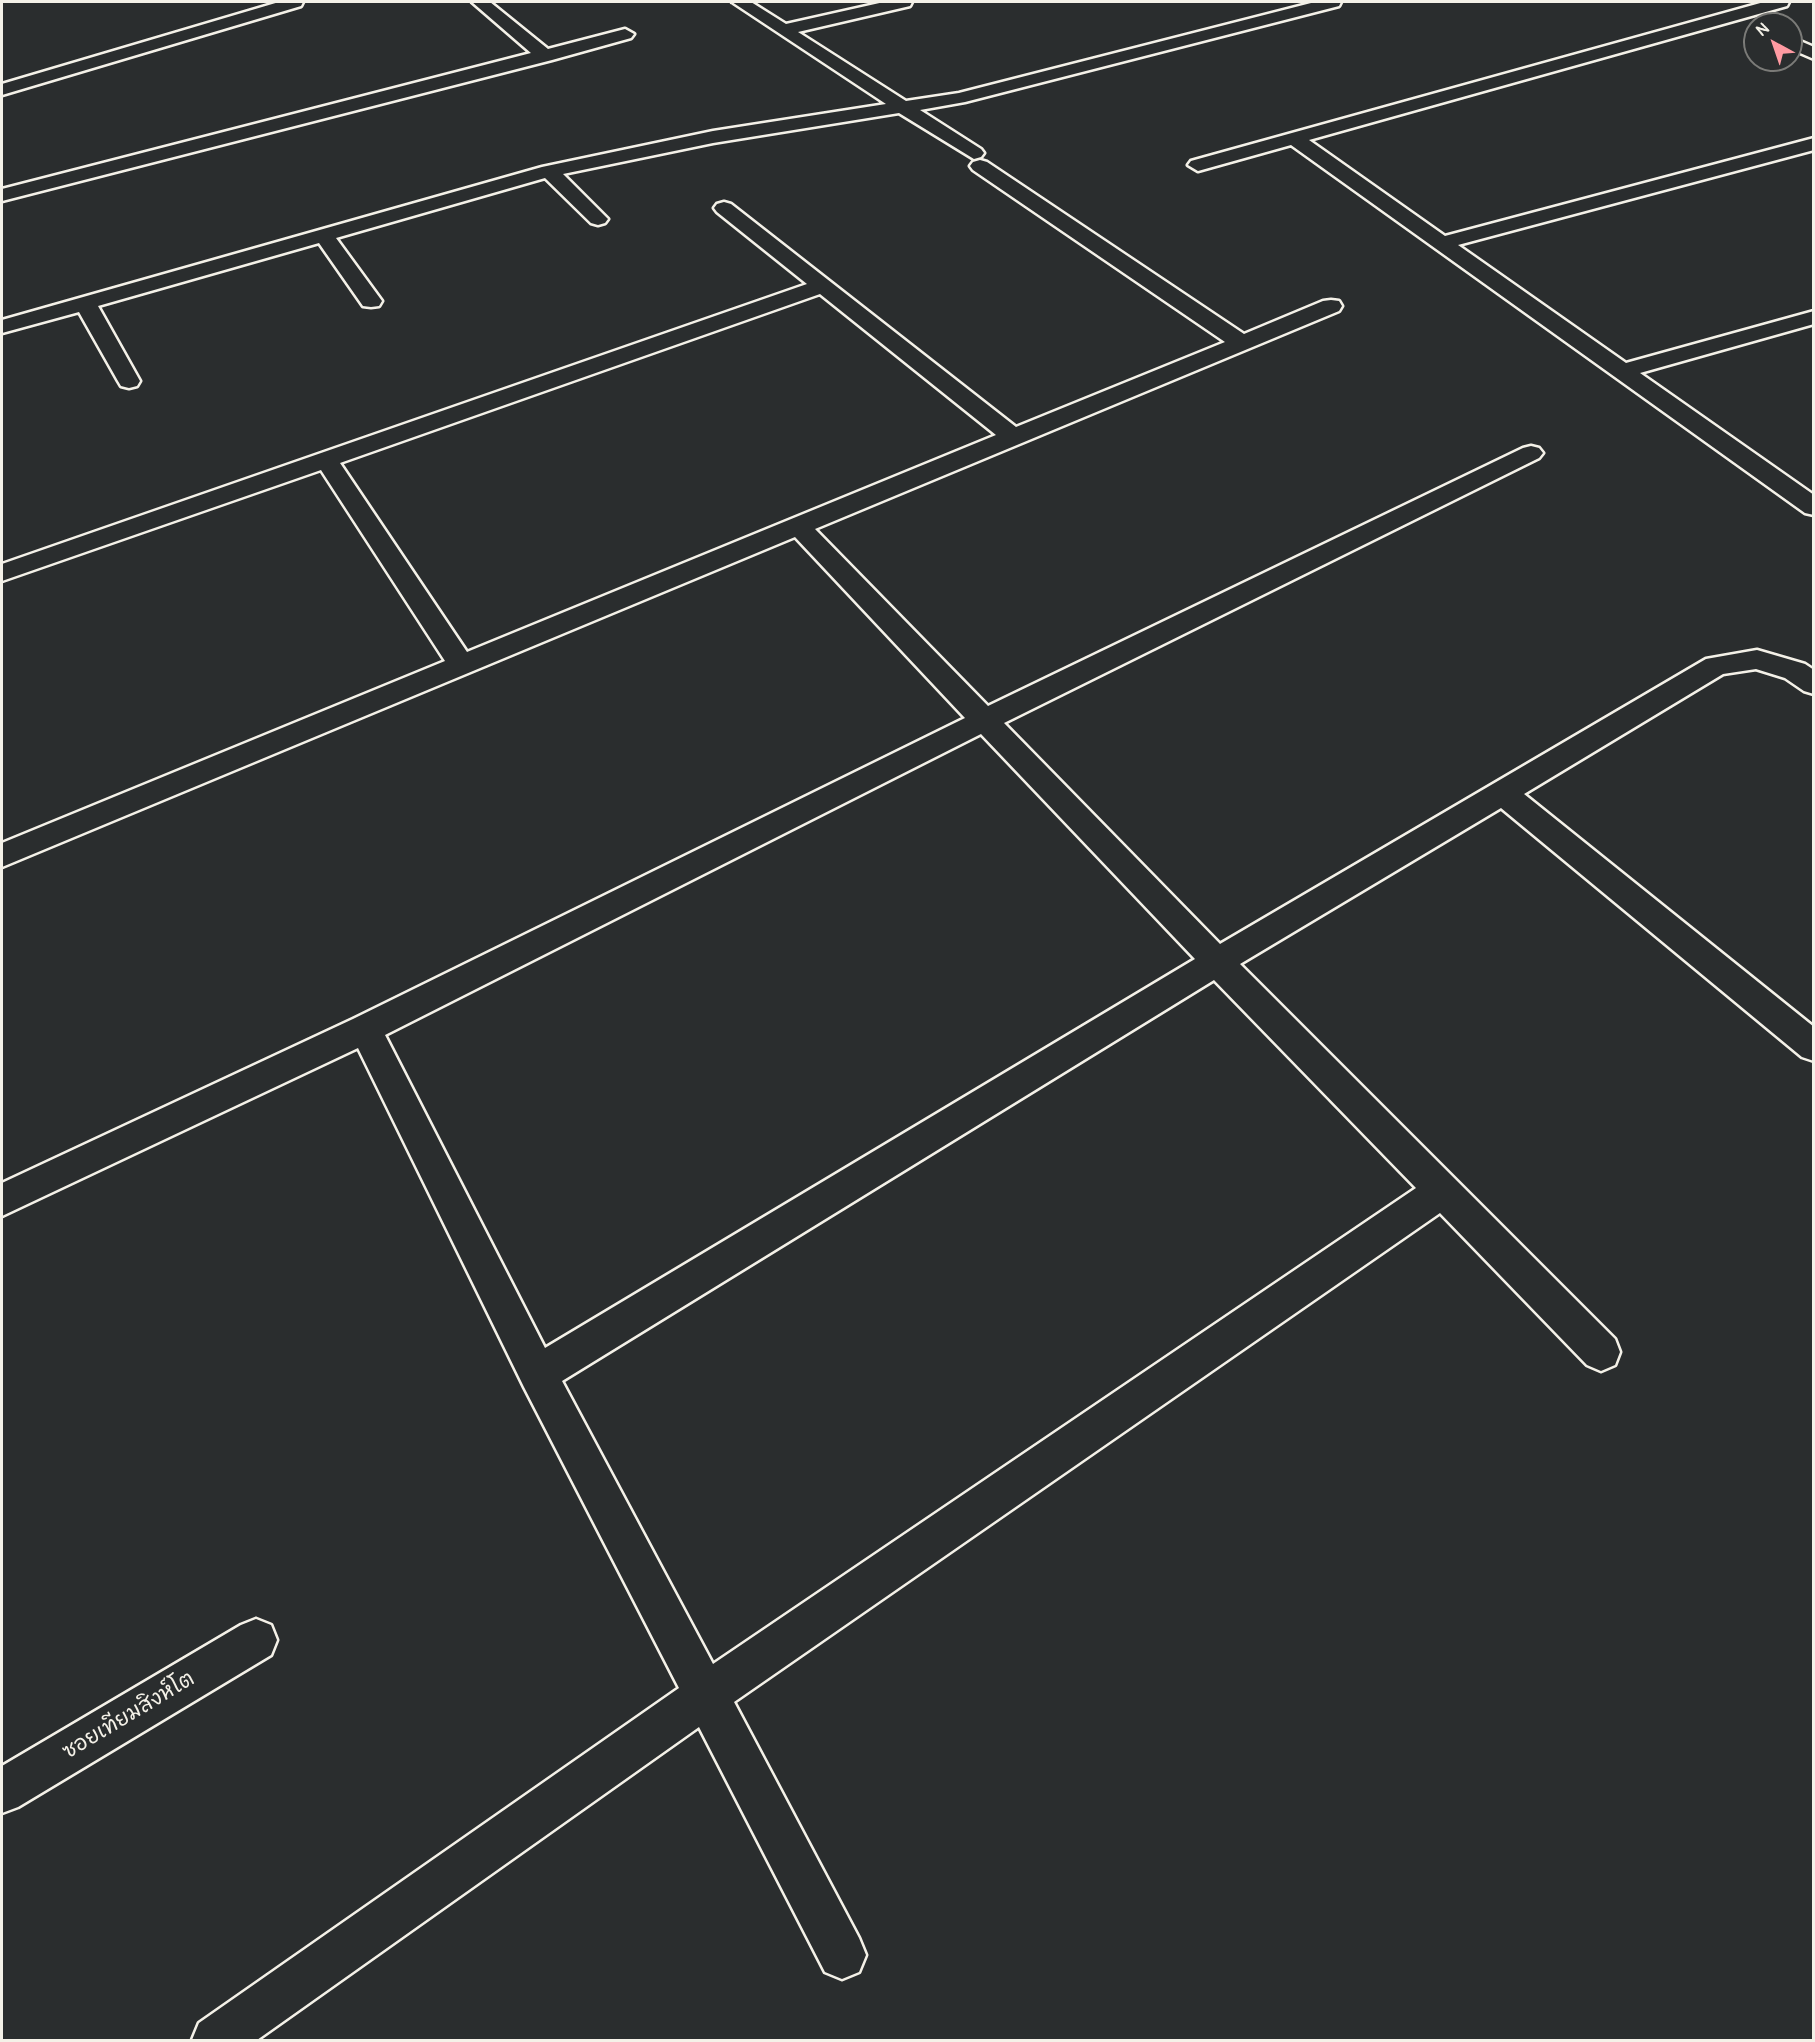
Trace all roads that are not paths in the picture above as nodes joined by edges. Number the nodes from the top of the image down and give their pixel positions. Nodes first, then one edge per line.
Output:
1 (294, 2) edge
2 (480, 2) edge
3 (740, 2) edge
4 (904, 2) edge
5 (1260, 2) edge
6 (1333, 2) edge
7 (1719, 2) edge
8 (1781, 2) edge
9 (1738, 12) junction
10 (1743, 15) edge
11 (1279, 16) junction
12 (783, 30) junction
13 (625, 34) dead end
14 (546, 56) junction
15 (2, 90) edge
16 (908, 108) junction
17 (1294, 138) junction
18 (1814, 144) edge
19 (1198, 165) dead end
20 (549, 171) junction
21 (2, 195) edge
22 (724, 208) dead end
23 (598, 219) dead end
24 (324, 236) junction
25 (1444, 242) junction
26 (823, 286) junction
27 (371, 301) dead end
28 (85, 303) junction
29 (1331, 306) dead end
30 (1814, 317) edge
31 (2, 327) edge
32 (1242, 343) junction
33 (1625, 370) junction
34 (129, 381) dead end
35 (1012, 436) junction
36 (1531, 453) dead end
37 (326, 460) junction
38 (1814, 507) edge
39 (796, 525) junction
40 (2, 573) edge
41 (461, 664) junction
42 (1814, 684) edge
43 (985, 720) junction
44 (1502, 792) junction
45 (2, 855) edge
46 (1217, 962) junction
47 (365, 1029) junction
48 (1814, 1047) edge
49 (1442, 1191) junction
50 (2, 1200) edge
51 (1601, 1352) dead end
52 (538, 1374) junction
53 (256, 1640) dead end
54 (705, 1696) junction
55 (2, 1791) edge
56 (842, 1954) dead end
57 (216, 2040) edge

1 - 15 street
2 - 14 street
3 - 12 street
4 - 12 street
5 - 11 street
6 - 11 street
7 - 9 street
8 - 9 street
9 - 10 street
9 - 17 street
11 - 16 street
12 - 16 street
13 - 14 street
14 - 21 street
16 - 20 street
16 - 32 street
17 - 19 street
17 - 25 street
18 - 25 street
20 - 23 street
20 - 24 street
22 - 26 street
24 - 27 street
24 - 28 street
25 - 33 street
26 - 35 street
26 - 37 street
28 - 31 street
28 - 34 street
29 - 32 street
30 - 33 street
32 - 35 street
33 - 38 street
35 - 39 street
36 - 43 street
37 - 40 street
37 - 41 street
39 - 41 street
39 - 43 street
41 - 45 street
42 - 44 street
43 - 46 street
43 - 47 street
44 - 46 street
44 - 48 street
46 - 49 street
46 - 52 street
47 - 50 street
47 - 52 street
49 - 51 street
49 - 54 street
52 - 54 street
53 - 55 street, ซอยเทียมสิงห์โต
54 - 56 street
54 - 57 street

